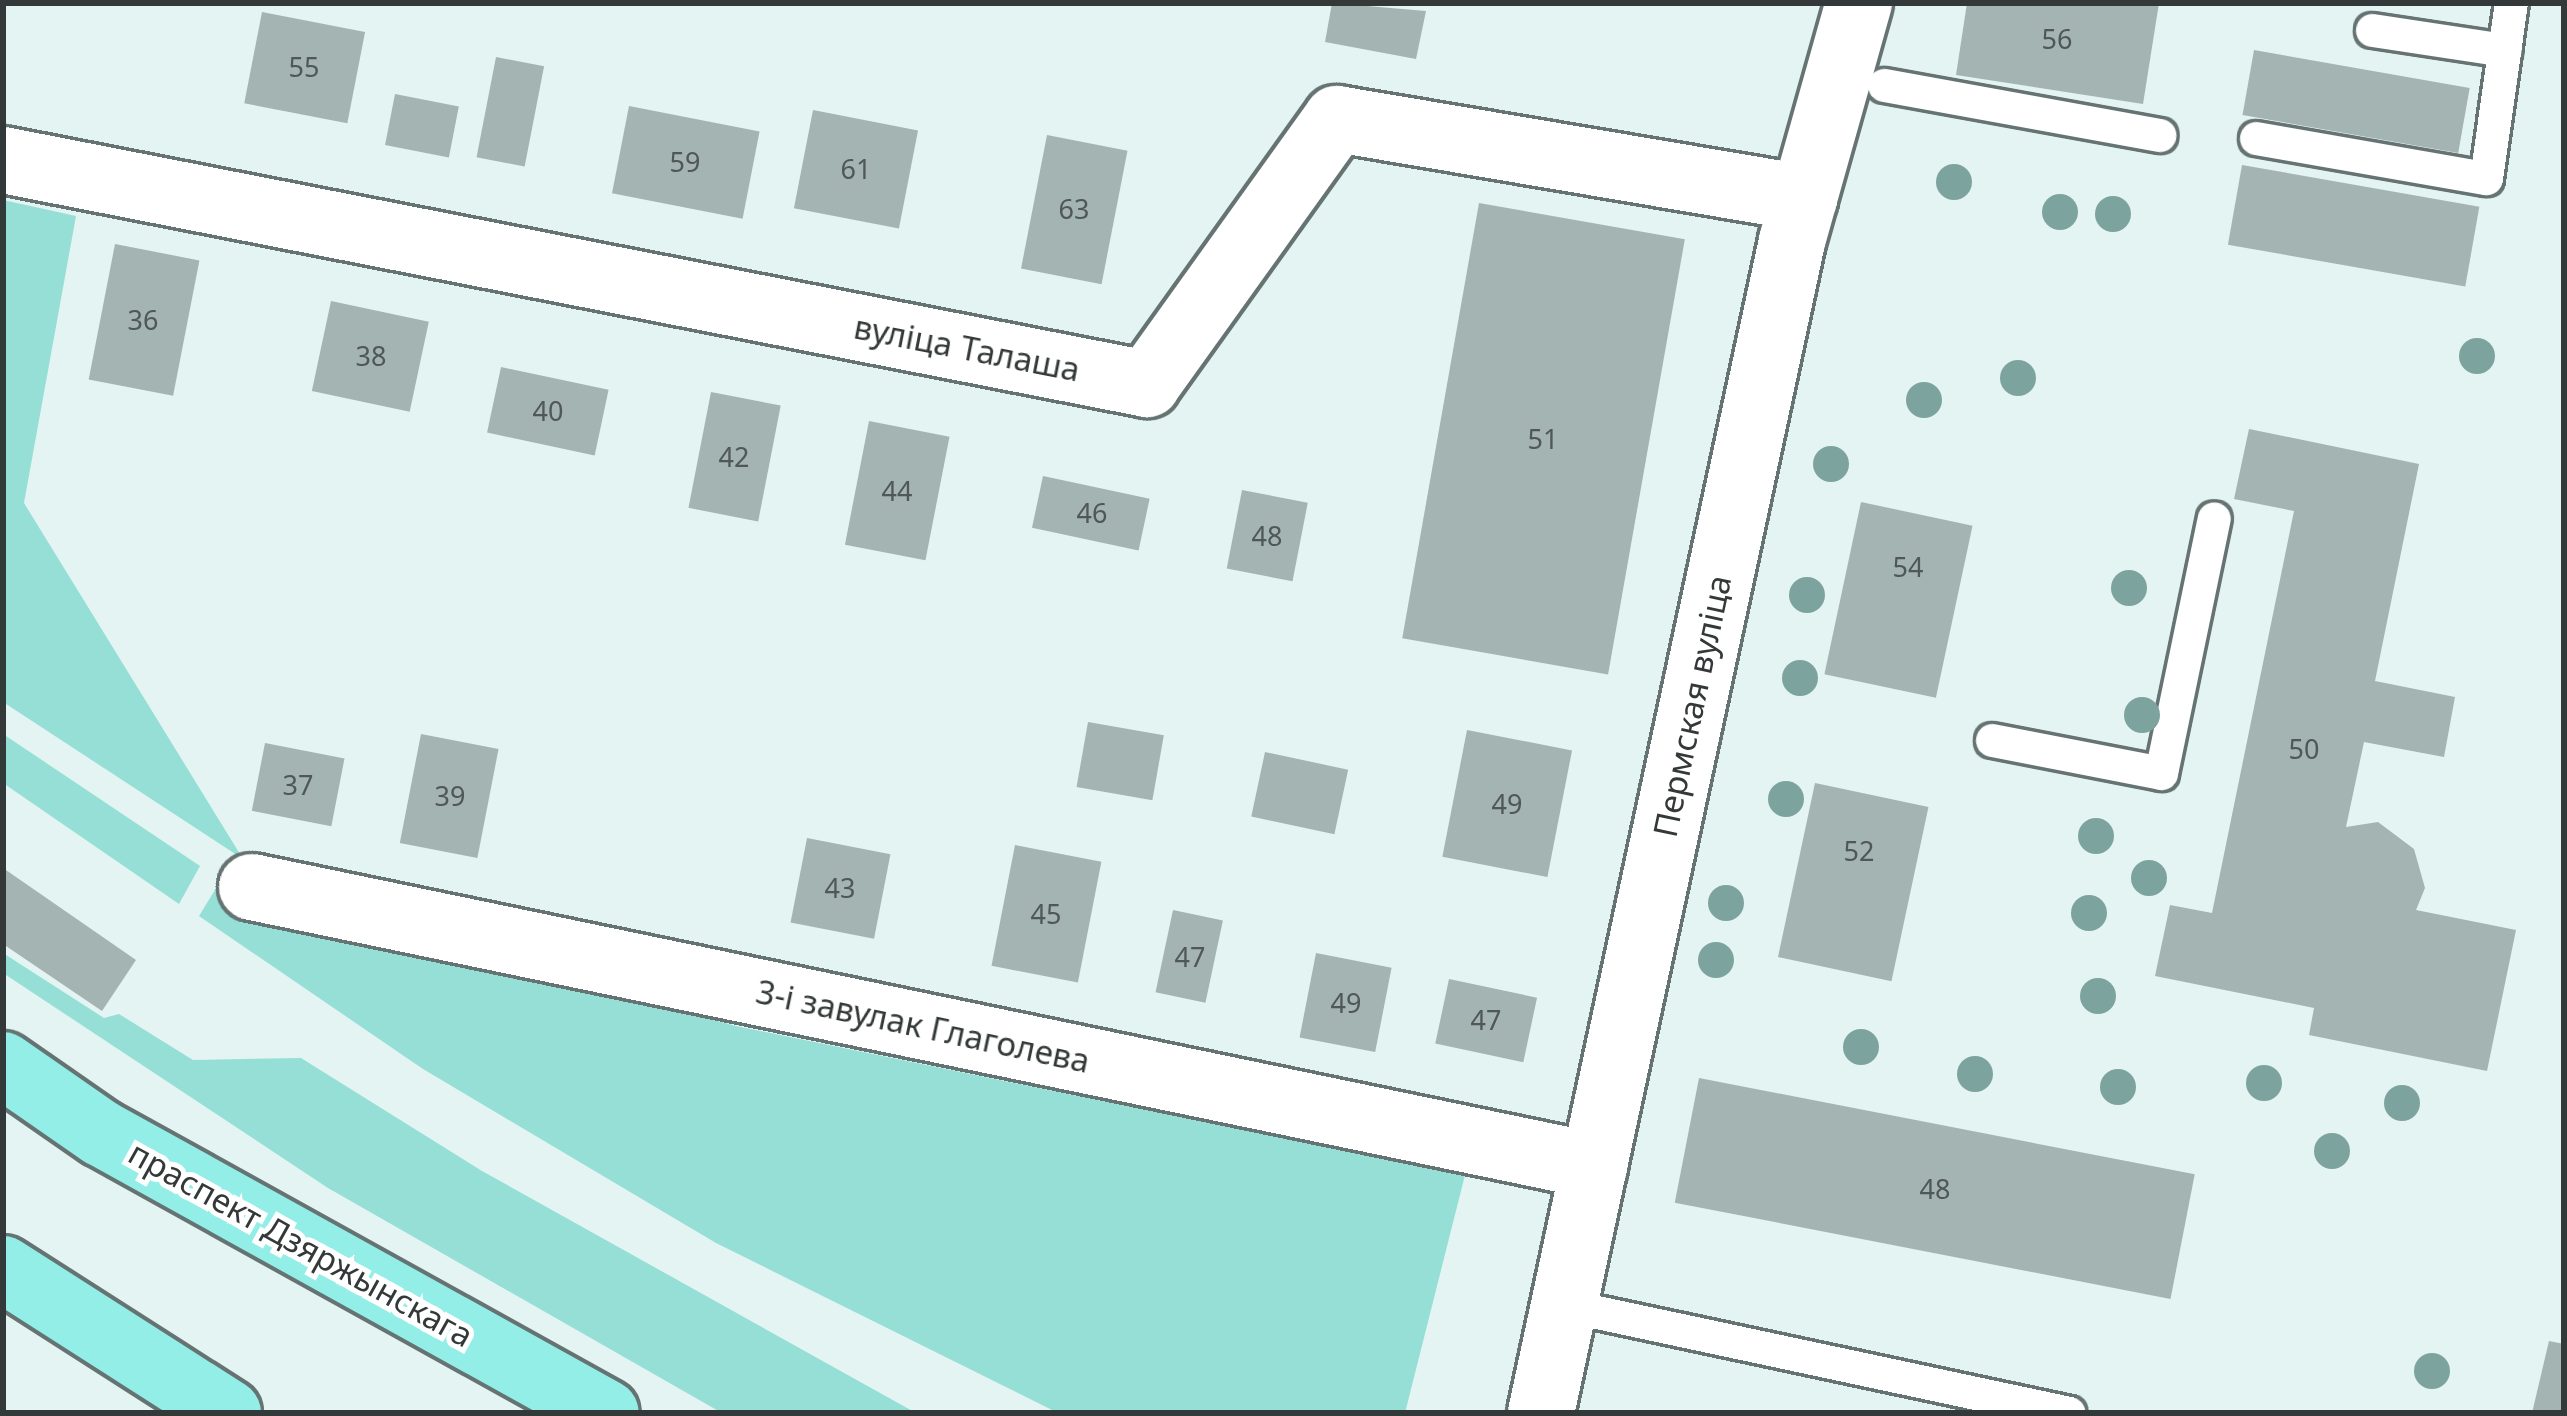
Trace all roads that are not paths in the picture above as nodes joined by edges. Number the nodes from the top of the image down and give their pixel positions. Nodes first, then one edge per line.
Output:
1 (1858, 3) edge
2 (2511, 3) edge
3 (2372, 30) dead end
4 (2504, 50) junction
5 (1883, 85) dead end
6 (2160, 135) dead end
7 (2256, 139) dead end
8 (3, 160) edge
9 (1804, 198) junction
10 (2214, 518) dead end
11 (1992, 740) dead end
12 (252, 887) dead end
13 (3, 1065) edge
14 (1594, 1166) junction
15 (3, 1269) edge
16 (1564, 1304) junction
17 (228, 1413) edge
18 (606, 1413) edge
19 (1541, 1413) edge
20 (2069, 1413) edge

1 - 9 street, Пермская вуліца
2 - 4 lane
3 - 4 lane
4 - 7 lane
5 - 6 lane
8 - 9 street, вуліца Талаша
9 - 14 street, Пермская вуліца
10 - 11 lane
12 - 14 street, 3-і завулак Глаголева
13 - 18 main road, праспект Дзяржынскага
14 - 16 street, Пермская вуліца
15 - 17 main road
16 - 19 street, Пермская вуліца
16 - 20 lane

